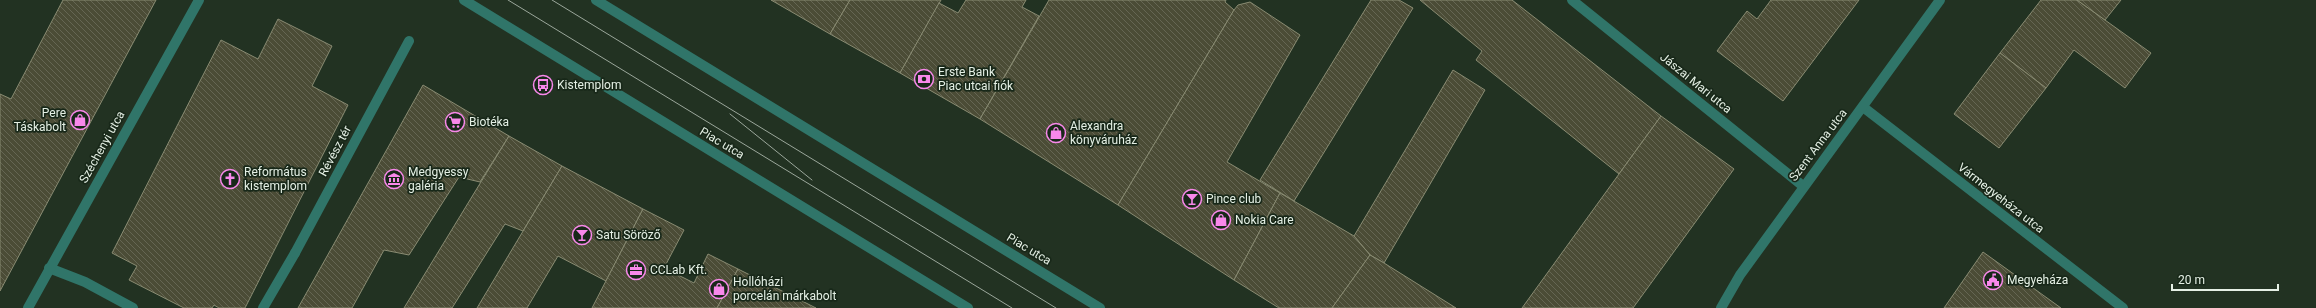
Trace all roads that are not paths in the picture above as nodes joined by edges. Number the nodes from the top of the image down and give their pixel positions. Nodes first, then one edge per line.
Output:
1 (200, 0) edge
2 (464, 0) edge
3 (596, 0) edge
4 (1572, 0) edge
5 (1940, 0) edge
6 (410, 41) dead end
7 (1863, 107) junction
8 (1803, 186) junction
9 (49, 268) junction
10 (28, 308) edge
11 (133, 308) edge
12 (263, 308) edge
13 (968, 308) edge
14 (1100, 308) edge
15 (1721, 308) edge
16 (2123, 308) edge

1 - 9 street, Széchenyi utca
2 - 13 street, Piac utca
3 - 14 street, Piac utca
4 - 8 street, Jászai Mari utca
5 - 7 street, Szent Anna utca
6 - 12 street, Révész tér
7 - 8 street, Szent Anna utca
7 - 16 street, Vármegyeháza utca
8 - 15 street, Szent Anna utca
9 - 10 street, Széchenyi utca
9 - 11 street

